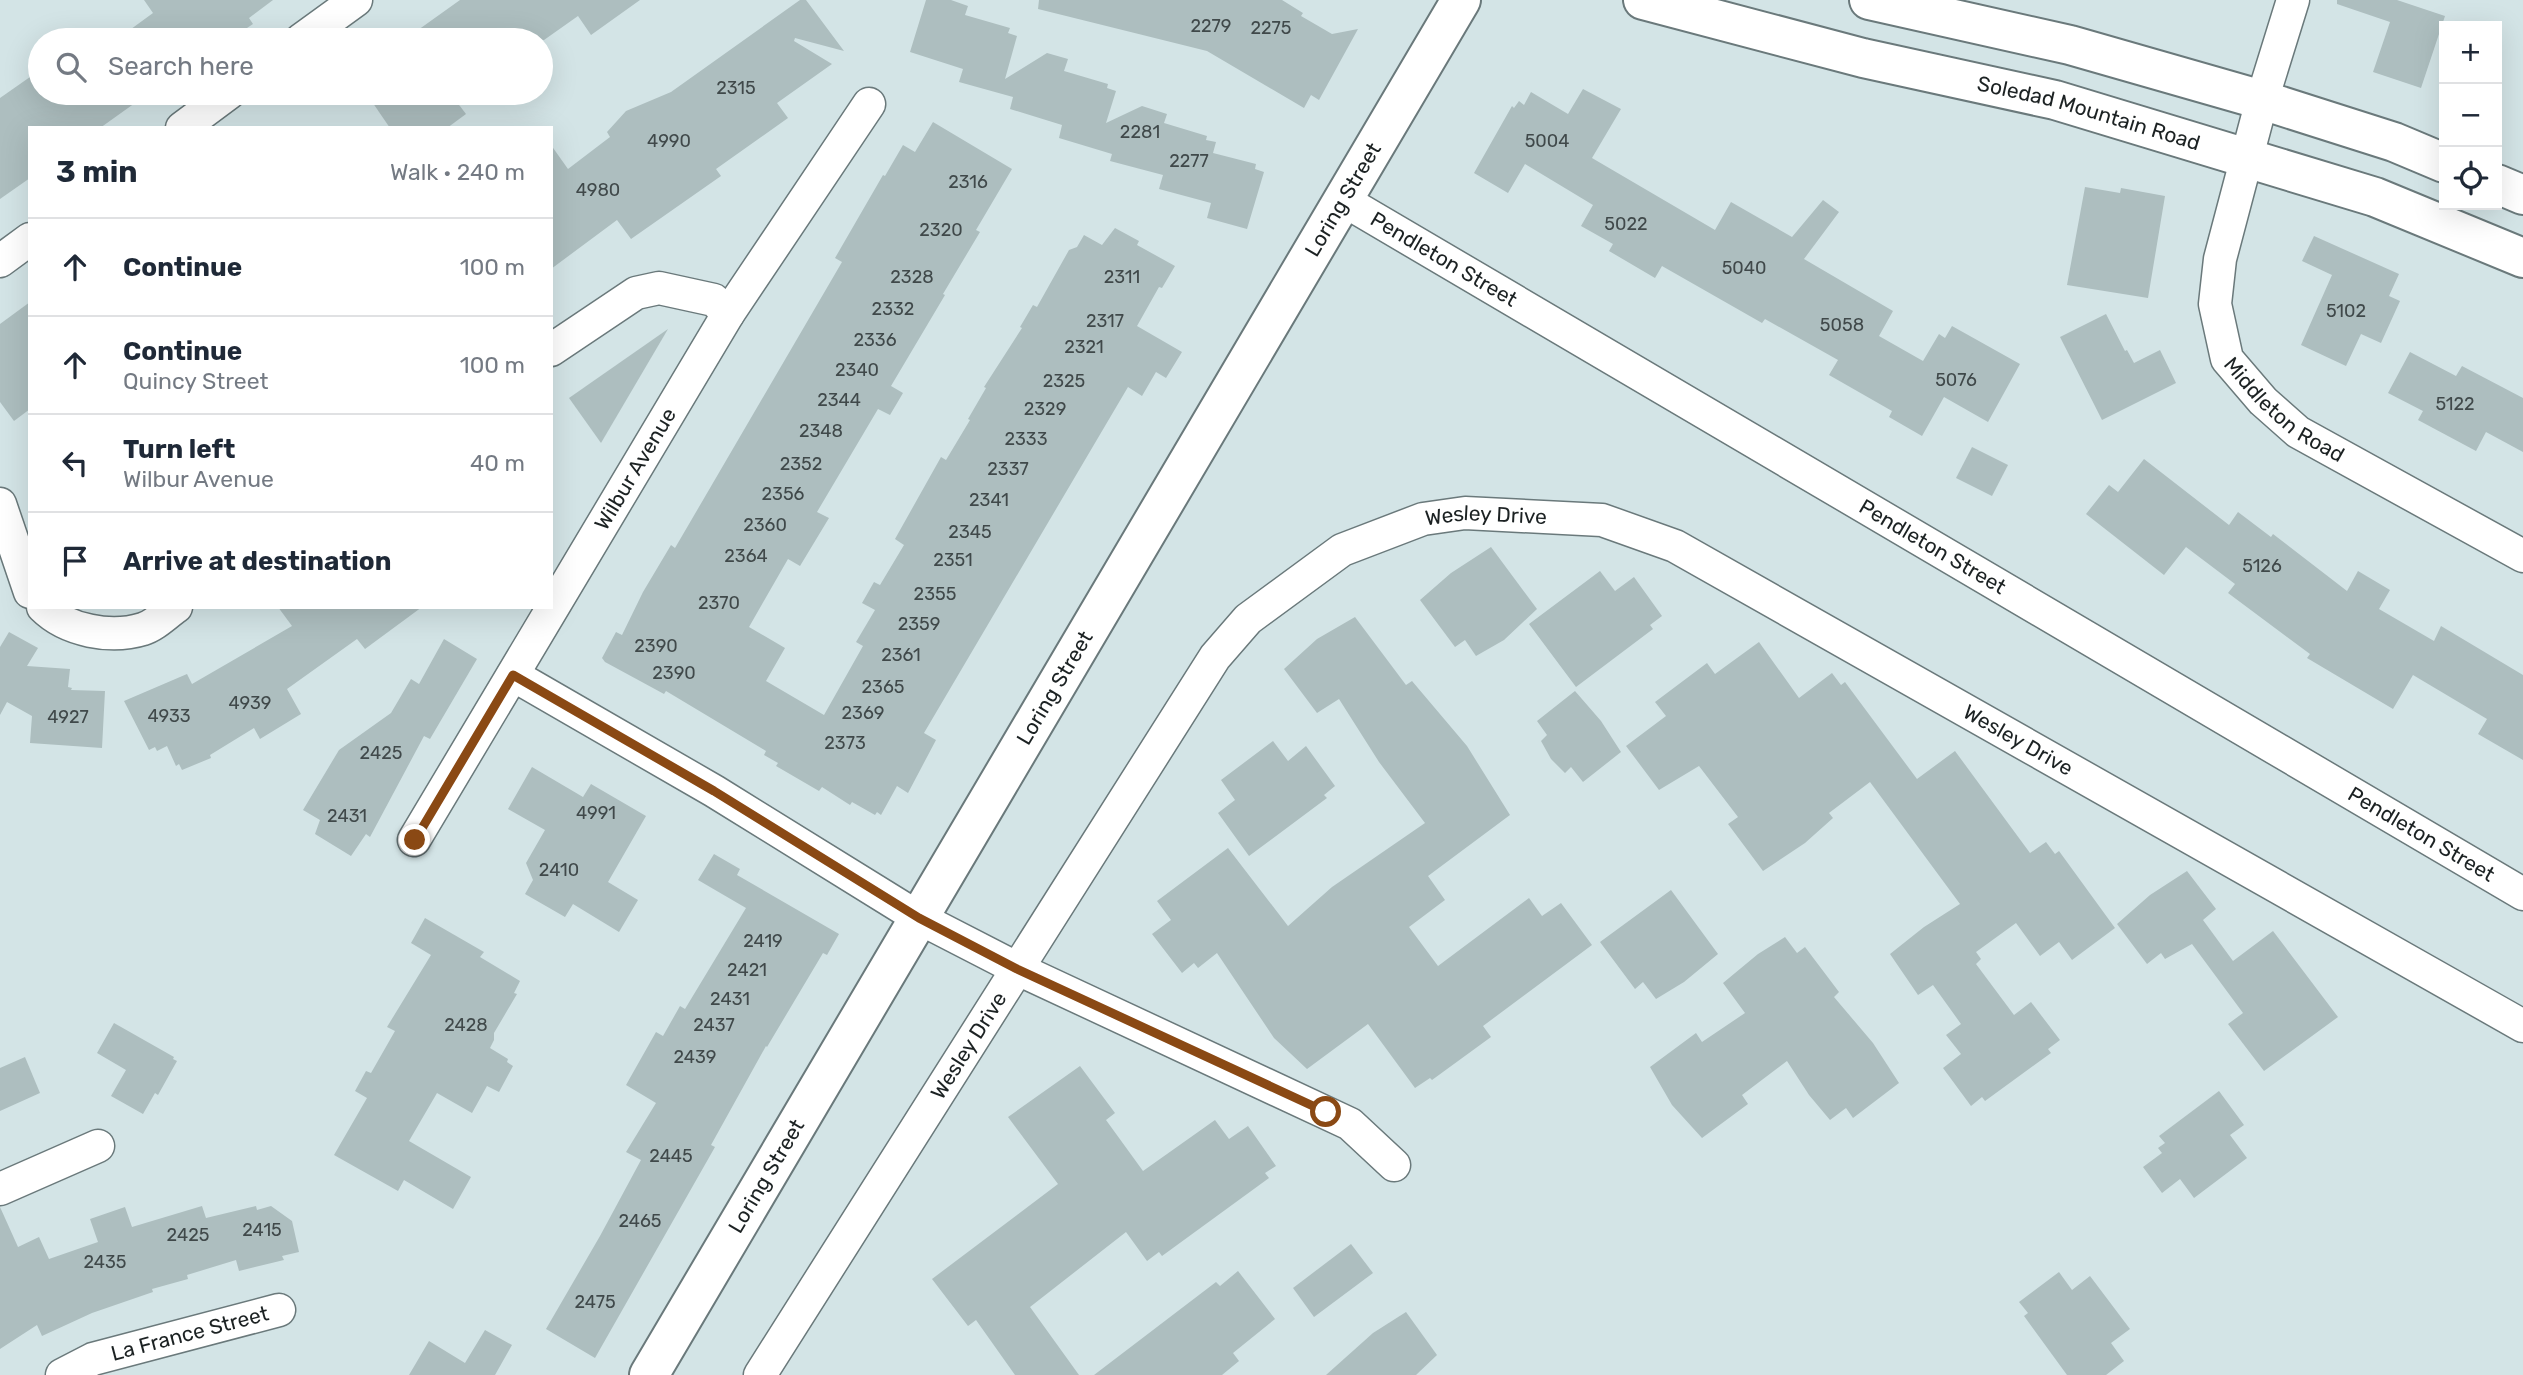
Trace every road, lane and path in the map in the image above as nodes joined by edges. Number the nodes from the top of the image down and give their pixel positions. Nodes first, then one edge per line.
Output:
1 (356, 0) edge
2 (1461, 0) edge
3 (1643, 0) edge
4 (1870, 0) edge
5 (2293, 0) edge
6 (318, 28) edge
7 (2262, 100) junction
8 (869, 104) dead end
9 (213, 105) edge
10 (185, 126) edge
11 (2245, 160) junction
12 (2439, 161) edge
13 (2502, 186) edge
14 (2523, 195) edge
15 (1343, 200) junction
16 (28, 240) edge
17 (2523, 258) edge
18 (0, 261) edge
19 (728, 314) junction
20 (553, 349) edge
21 (0, 504) edge
22 (2523, 556) edge
23 (28, 586) edge
24 (553, 608) edge
25 (45, 609) edge
26 (173, 609) edge
27 (552, 609) edge
28 (513, 675) junction
29 (415, 840) dead end
30 (2523, 894) edge
31 (919, 918) junction
32 (1017, 969) junction
33 (2523, 1026) edge
34 (99, 1146) dead end
35 (1394, 1165) dead end
36 (0, 1189) edge
37 (279, 1310) dead end
38 (62, 1375) edge
39 (649, 1375) edge
40 (760, 1375) edge

1 - 6 street
2 - 15 street, Loring Street
3 - 11 street, Soledad Mountain Road
4 - 7 street
5 - 7 street, Middleton Road
7 - 11 street, Middleton Road
7 - 12 street
8 - 19 street, Wilbur Avenue
9 - 10 street
11 - 17 street, Soledad Mountain Road
11 - 22 street, Middleton Road
13 - 14 street
15 - 30 street, Pendleton Street
15 - 31 street, Loring Street
16 - 18 street
19 - 20 street
19 - 24 street, Wilbur Avenue
21 - 23 street
25 - 26 street
27 - 28 street, Wilbur Avenue
28 - 29 street, Wilbur Avenue
28 - 31 street
31 - 32 street
31 - 39 street, Loring Street
32 - 33 street, Wesley Drive
32 - 35 street
32 - 40 street, Wesley Drive
34 - 36 street
37 - 38 street, La France Street

